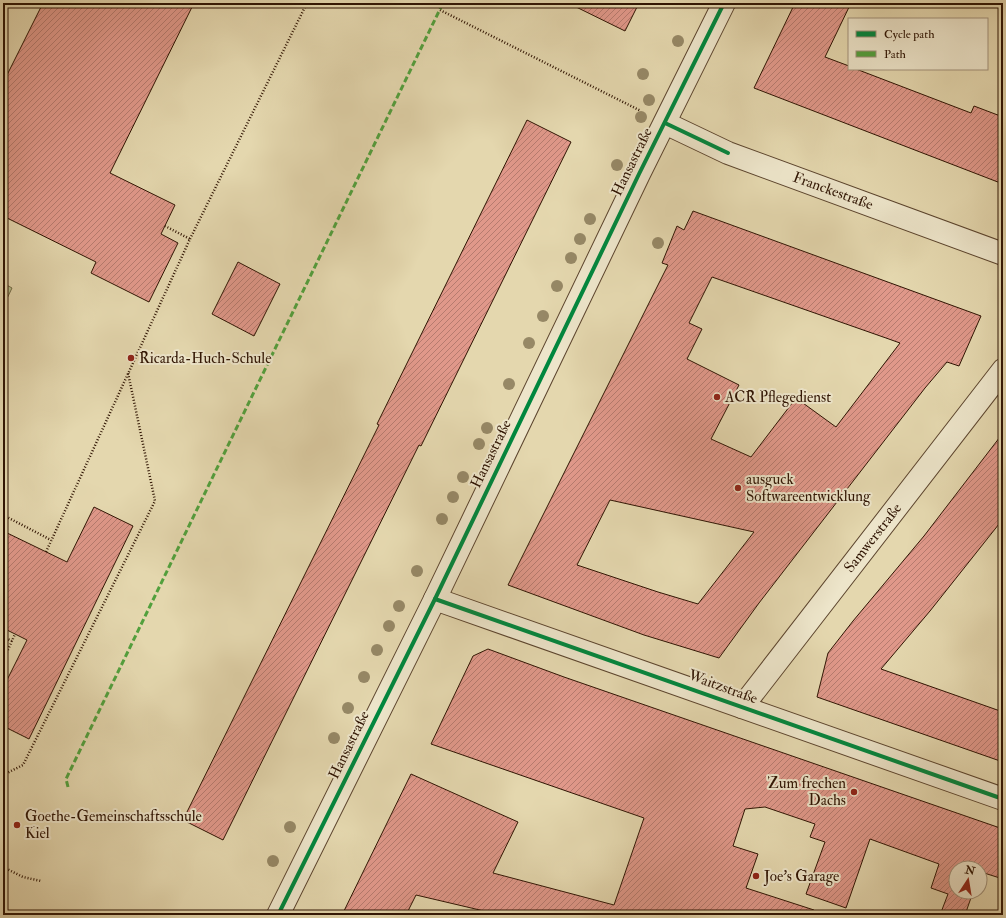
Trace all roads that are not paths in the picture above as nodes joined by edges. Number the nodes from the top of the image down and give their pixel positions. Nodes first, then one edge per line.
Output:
1 (724, 3) edge
2 (665, 123) junction
3 (1003, 254) edge
4 (1003, 370) edge
5 (435, 599) junction
6 (742, 707) junction
7 (1003, 799) edge
8 (278, 915) edge

1 - 2 street, Hansastraße
2 - 3 street, Franckestraße
2 - 5 street, Hansastraße
4 - 6 street, Samwerstraße
5 - 6 street, Waitzstraße
5 - 8 street, Hansastraße
6 - 7 street, Waitzstraße

